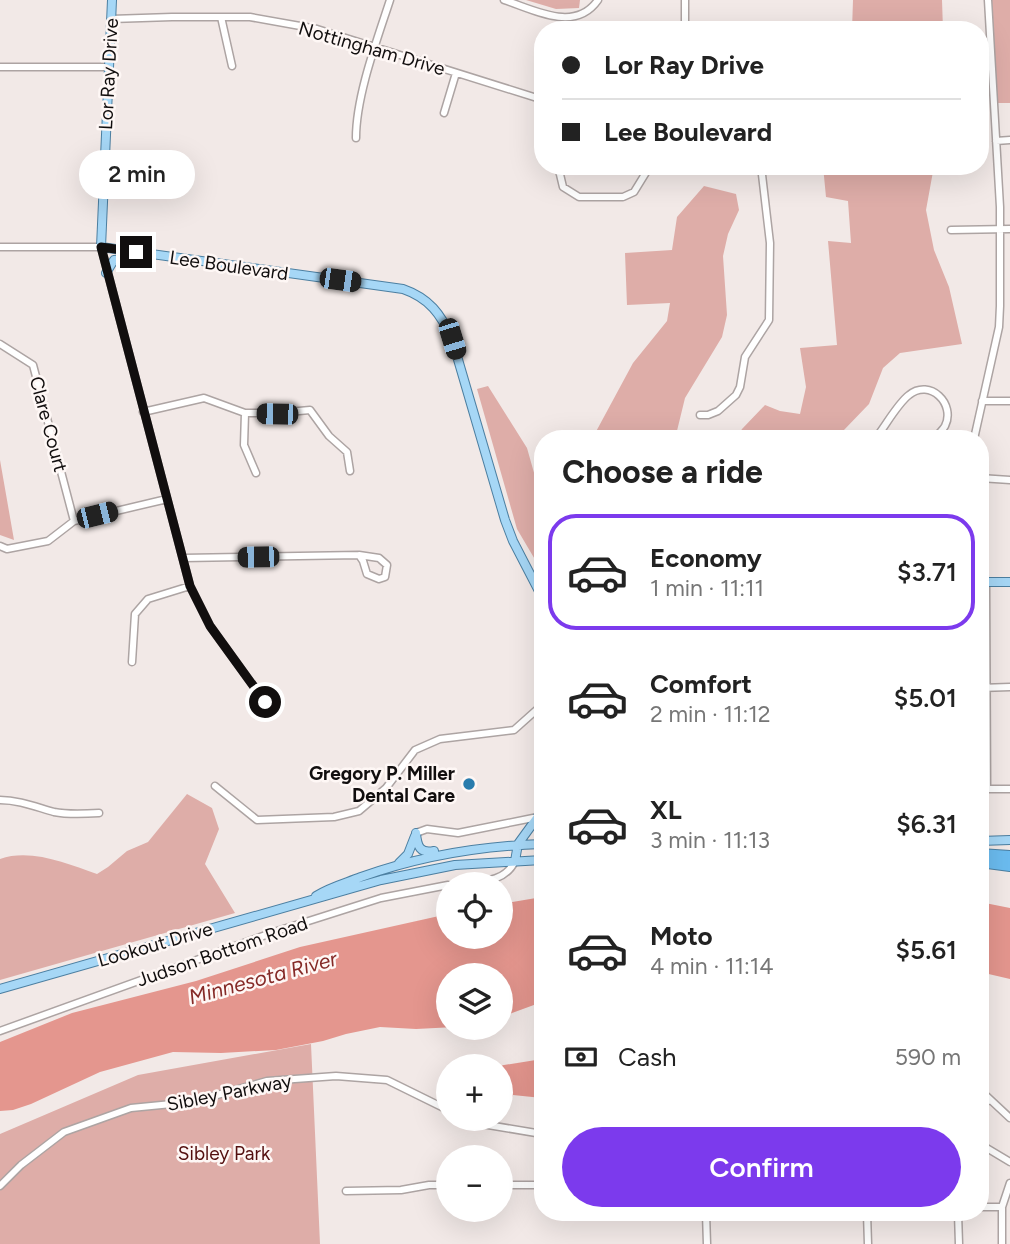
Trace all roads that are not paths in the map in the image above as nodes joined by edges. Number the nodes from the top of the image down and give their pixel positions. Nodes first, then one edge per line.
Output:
1 (112, 0) edge
2 (390, 0) edge
3 (504, 0) edge
4 (598, 0) edge
5 (685, 0) edge
6 (988, 0) edge
7 (221, 17) junction
8 (111, 19) junction
9 (685, 21) edge
10 (374, 47) junction
11 (232, 66) dead end
12 (0, 67) edge
13 (108, 68) junction
14 (456, 73) junction
15 (534, 97) edge
16 (444, 113) dead end
17 (356, 138) dead end
18 (1010, 140) edge
19 (996, 141) junction
20 (560, 175) edge
21 (644, 175) edge
22 (763, 175) edge
23 (1000, 229) junction
24 (1010, 229) edge
25 (951, 230) dead end
26 (0, 247) edge
27 (101, 247) junction
28 (163, 256) junction
29 (106, 273) junction
30 (0, 344) edge
31 (982, 401) junction
32 (1010, 401) edge
33 (143, 412) junction
34 (245, 413) junction
35 (700, 415) dead end
36 (882, 430) edge
37 (941, 430) edge
38 (977, 430) edge
39 (350, 471) dead end
40 (256, 473) dead end
41 (989, 479) edge
42 (1010, 480) edge
43 (167, 499) junction
44 (74, 521) junction
45 (0, 546) edge
46 (359, 555) junction
47 (183, 558) junction
48 (534, 582) edge
49 (989, 582) edge
50 (1010, 582) edge
51 (190, 586) junction
52 (132, 662) dead end
53 (1010, 687) edge
54 (989, 688) edge
55 (265, 702) dead end
56 (534, 712) edge
57 (215, 786) dead end
58 (989, 789) edge
59 (1010, 789) edge
60 (0, 800) edge
61 (99, 813) dead end
62 (534, 815) edge
63 (534, 822) edge
64 (416, 833) junction
65 (1010, 840) edge
66 (989, 841) edge
67 (518, 844) junction
68 (534, 844) edge
69 (489, 847) junction
70 (989, 855) edge
71 (1010, 856) edge
72 (514, 860) junction
73 (534, 860) edge
74 (989, 863) edge
75 (398, 864) junction
76 (1010, 866) edge
77 (508, 872) edge
78 (436, 887) edge
79 (310, 899) junction
80 (0, 989) edge
81 (0, 1031) edge
82 (990, 1100) edge
83 (436, 1104) edge
84 (1010, 1118) edge
85 (513, 1129) edge
86 (534, 1132) edge
87 (989, 1149) edge
88 (1010, 1162) edge
89 (1010, 1183) edge
90 (436, 1185) edge
91 (513, 1185) edge
92 (534, 1185) edge
93 (0, 1186) edge
94 (346, 1191) dead end
95 (989, 1207) edge
96 (1002, 1207) junction
97 (706, 1221) edge
98 (867, 1221) edge
99 (958, 1221) edge
100 (707, 1244) edge
101 (867, 1244) edge
102 (959, 1244) edge
103 (1002, 1244) edge

1 - 8 main road, Lor Ray Drive
2 - 10 street
3 - 4 street
5 - 9 street
6 - 19 street
7 - 8 street, Nottingham Drive
7 - 10 street, Nottingham Drive
7 - 11 street
8 - 13 main road, Lor Ray Drive
10 - 14 street, Nottingham Drive
10 - 17 street
12 - 13 street
13 - 27 main road, Lor Ray Drive
14 - 15 street, Nottingham Drive
14 - 16 street
18 - 19 street
19 - 23 street
20 - 21 street
22 - 35 street
23 - 24 street
23 - 25 street
23 - 31 street
26 - 27 street, Lee Boulevard
27 - 28 main road, Lee Boulevard
27 - 29 street, Lor Ray Drive
28 - 29 main road
28 - 48 main road, Lee Boulevard
29 - 33 street, Lor Ray Drive
30 - 44 street, Clare Court
31 - 32 street
31 - 38 street
33 - 34 street
33 - 43 street, Lor Ray Drive
34 - 39 street
34 - 40 street
36 - 37 street
41 - 42 street
43 - 44 street
43 - 47 street, Lor Ray Drive
44 - 45 street
46 - 46 street
46 - 47 street
47 - 51 street, Lor Ray Drive
49 - 50 main road
51 - 52 street
51 - 55 street, Lor Ray Drive
53 - 54 street
56 - 57 street
58 - 59 street
60 - 61 street
62 - 64 street
63 - 67 main road
64 - 69 main road
64 - 75 main road
65 - 66 main road
67 - 68 main road, Lookout Drive
67 - 69 main road, Lookout Drive
67 - 72 main road
69 - 75 main road, Lookout Drive
70 - 71 highway
72 - 73 main road, Lookout Drive
72 - 77 street
72 - 79 main road, Lookout Drive
74 - 76 highway
75 - 79 main road, Lookout Drive
78 - 81 street, Judson Bottom Road
79 - 80 main road, Lookout Drive
82 - 84 street
83 - 93 street, Sibley Parkway
85 - 86 street
87 - 88 street
89 - 96 street
90 - 94 street
91 - 92 street
95 - 96 street
96 - 103 street
97 - 100 street
98 - 101 street
99 - 102 street

